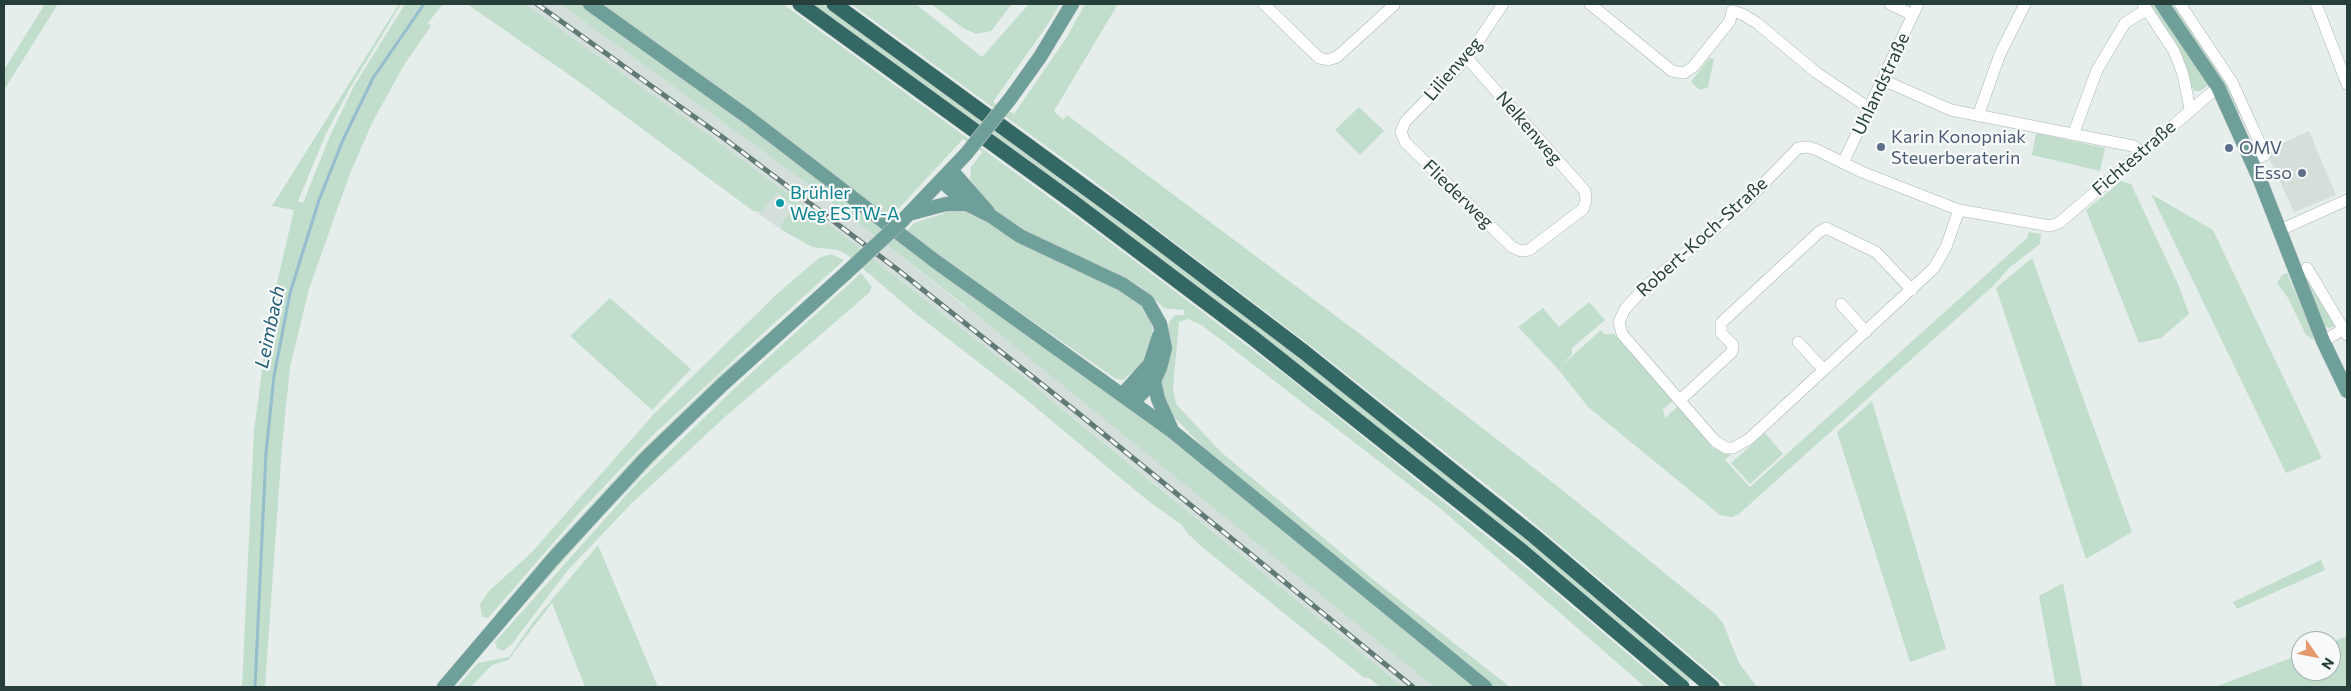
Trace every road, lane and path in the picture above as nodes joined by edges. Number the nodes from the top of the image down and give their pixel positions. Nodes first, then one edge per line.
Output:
1 (590, 4) edge
2 (800, 4) edge
3 (834, 4) edge
4 (1072, 4) edge
5 (1264, 4) edge
6 (1393, 4) edge
7 (1503, 4) edge
8 (1590, 4) edge
9 (1890, 4) edge
10 (1918, 4) edge
11 (2025, 4) edge
12 (2162, 4) edge
13 (2180, 4) edge
14 (2316, 4) edge
15 (1731, 7) edge
16 (2145, 7) edge
17 (1913, 15) junction
18 (1467, 58) junction
19 (1883, 80) junction
20 (2347, 84) edge
21 (2218, 87) junction
22 (1869, 108) junction
23 (2190, 109) junction
24 (1978, 116) junction
25 (1401, 132) joint
26 (2073, 135) junction
27 (2141, 152) junction
28 (2252, 161) junction
29 (1843, 163) junction
30 (947, 175) junction
31 (2347, 200) edge
32 (967, 204) junction
33 (1959, 210) junction
34 (991, 216) junction
35 (905, 217) junction
36 (2280, 230) junction
37 (1522, 251) joint
38 (2307, 268) dead end
39 (1912, 290) junction
40 (1841, 304) dead end
41 (1161, 328) junction
42 (1866, 332) junction
43 (2346, 332) edge
44 (2323, 341) junction
45 (1798, 342) dead end
46 (1824, 370) junction
47 (1154, 381) junction
48 (2347, 391) edge
49 (1128, 398) junction
50 (1680, 400) junction
51 (1172, 431) junction
52 (444, 687) edge
53 (1485, 687) edge
54 (1682, 687) edge
55 (1712, 687) edge

1 - 49 main road
2 - 54 highway
3 - 55 highway
4 - 30 main road, bridge
5 - 6 street
7 - 18 street, Lilienweg
8 - 15 street
9 - 17 street
10 - 17 street, Uhlandstraße
11 - 24 street
12 - 21 main road
13 - 28 street
14 - 20 street
15 - 22 street
16 - 23 street
16 - 26 street
17 - 19 street, Uhlandstraße
18 - 25 street, Lilienweg
18 - 37 street, Nelkenweg
19 - 22 street, Uhlandstraße
19 - 24 street
21 - 23 street, Fichtestraße
21 - 28 main road
22 - 29 street, Uhlandstraße
23 - 27 street, Fichtestraße
24 - 26 street
25 - 37 street, Fliederweg
26 - 27 street
27 - 33 street, Fichtestraße
28 - 36 main road
29 - 33 street
29 - 50 street, Robert-Koch-Straße
30 - 32 main road
30 - 34 main road
30 - 35 main road
31 - 36 street
32 - 34 main road
32 - 35 main road
33 - 39 street
34 - 41 main road
35 - 52 main road, bridge
36 - 44 main road
38 - 43 street
39 - 42 street
39 - 50 street
40 - 42 street
41 - 47 main road
41 - 49 main road
42 - 46 street
43 - 44 street
44 - 48 main road
45 - 46 street
46 - 50 street
47 - 49 main road
47 - 51 main road
49 - 51 main road
51 - 53 main road

